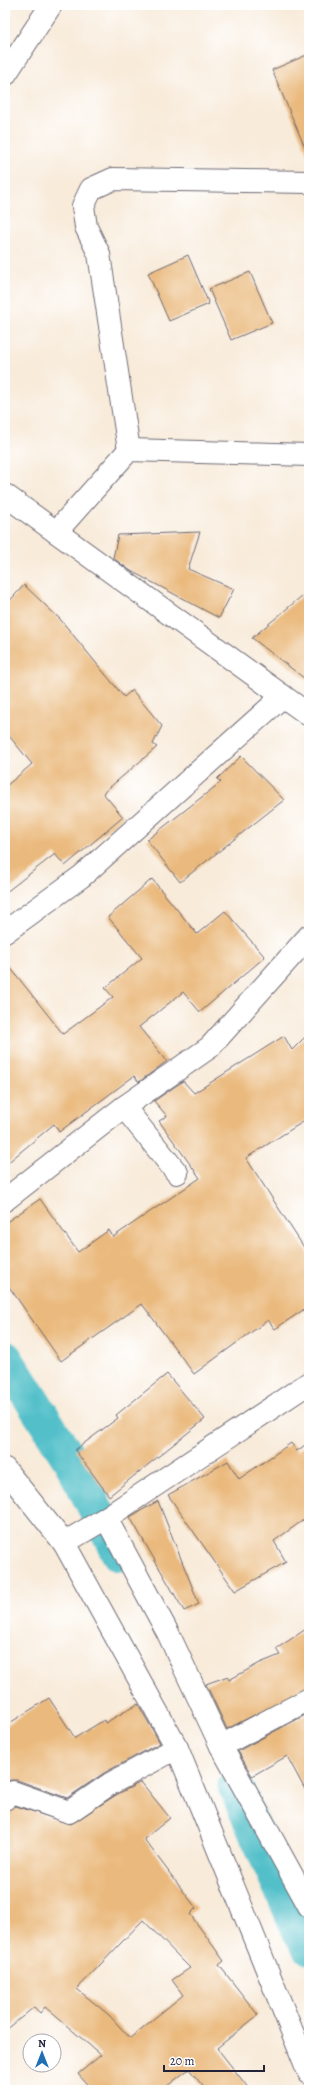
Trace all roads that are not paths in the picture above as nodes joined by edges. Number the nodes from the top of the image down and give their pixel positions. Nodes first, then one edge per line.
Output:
1 (51, 5) edge
2 (5, 75) edge
3 (309, 182) edge
4 (129, 450) junction
5 (309, 455) edge
6 (5, 495) edge
7 (56, 532) junction
8 (283, 696) junction
9 (309, 715) edge
10 (5, 932) edge
11 (309, 936) edge
12 (124, 1107) junction
13 (177, 1173) dead end
14 (5, 1200) edge
15 (309, 1383) edge
16 (5, 1469) edge
17 (106, 1518) junction
18 (64, 1543) junction
19 (309, 1699) edge
20 (221, 1746) junction
21 (177, 1748) junction
22 (5, 1799) edge
23 (309, 1906) edge
24 (309, 2073) edge

1 - 2 street
3 - 4 street
4 - 5 street
4 - 7 street
6 - 7 street
7 - 8 street
8 - 9 street
8 - 10 street
11 - 12 street
12 - 13 street
12 - 14 street
15 - 17 street
16 - 18 street
17 - 18 street
17 - 20 street
18 - 21 street
19 - 20 street
20 - 23 street
21 - 22 street
21 - 24 street

